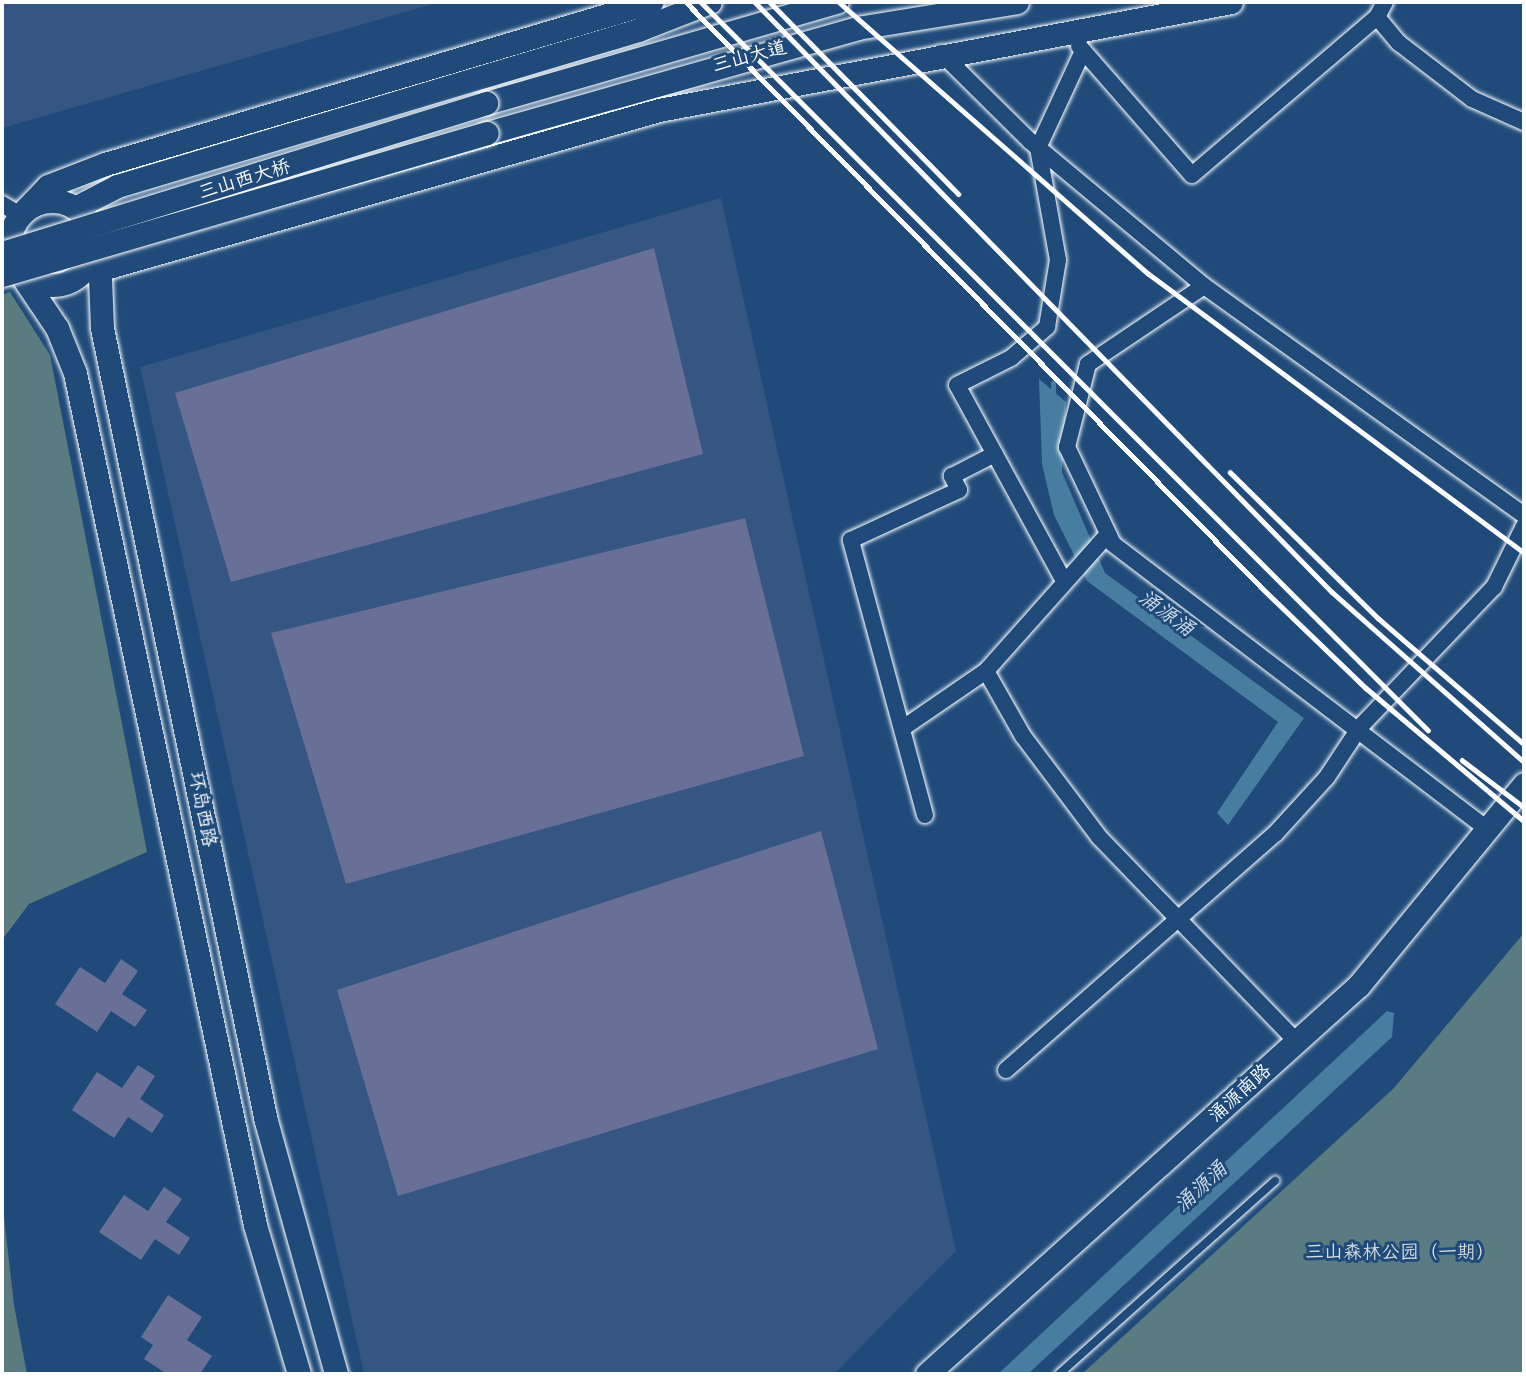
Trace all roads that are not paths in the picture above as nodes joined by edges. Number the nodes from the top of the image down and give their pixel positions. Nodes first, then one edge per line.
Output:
1 (651, 2) edge
2 (710, 2) edge
3 (837, 2) edge
4 (1017, 2) edge
5 (1231, 2) edge
6 (1385, 2) edge
7 (1377, 17) junction
8 (1066, 31) junction
9 (1083, 51) junction
10 (940, 52) junction
11 (486, 103) joint
12 (1524, 122) edge
13 (488, 133) joint
14 (1038, 148) junction
15 (75, 208) junction
16 (11, 210) edge
17 (7, 265) edge
18 (94, 267) junction
19 (1203, 286) junction
20 (117, 403) junction
21 (84, 411) junction
22 (995, 454) junction
23 (1524, 515) edge
24 (1524, 526) edge
25 (1102, 539) junction
26 (1069, 576) junction
27 (986, 671) junction
28 (1360, 727) junction
29 (903, 728) junction
30 (1524, 784) edge
31 (1524, 798) edge
32 (925, 814) dead end
33 (1488, 830) junction
34 (1178, 919) junction
35 (1296, 1041) junction
36 (1006, 1070) dead end
37 (1275, 1181) dead end
38 (299, 1374) edge
39 (336, 1374) edge
40 (927, 1374) edge
41 (948, 1374) edge
42 (1059, 1374) edge

1 - 16 main road
2 - 15 main road
3 - 11 main road, 三山大道
4 - 13 main road, 三山大道
5 - 8 main road
6 - 7 street
7 - 9 street
7 - 12 street
8 - 9 street
8 - 10 main road
9 - 14 street
10 - 14 street
10 - 18 main road
11 - 17 main road, 三山西大桥, bridge
13 - 17 main road, 三山西大桥, bridge
14 - 19 street
14 - 22 street
15 - 16 main road
15 - 18 main road, 环岛西路
16 - 17 main road
17 - 18 main road
17 - 21 main road, 环岛西路
18 - 20 main road, 环岛西路
19 - 23 street
19 - 25 street
20 - 21 main road
20 - 39 main road, 环岛西路
21 - 38 main road, 环岛西路
22 - 26 street
22 - 29 street
24 - 28 street
25 - 26 street
25 - 28 street
26 - 27 street
27 - 29 street
27 - 34 street
28 - 33 street
28 - 34 street
29 - 32 street
30 - 33 main road, 涌源南路
31 - 41 main road, 涌源南路
33 - 35 main road, 涌源南路
34 - 35 street
34 - 36 street
35 - 40 main road, 涌源南路
37 - 42 lane

